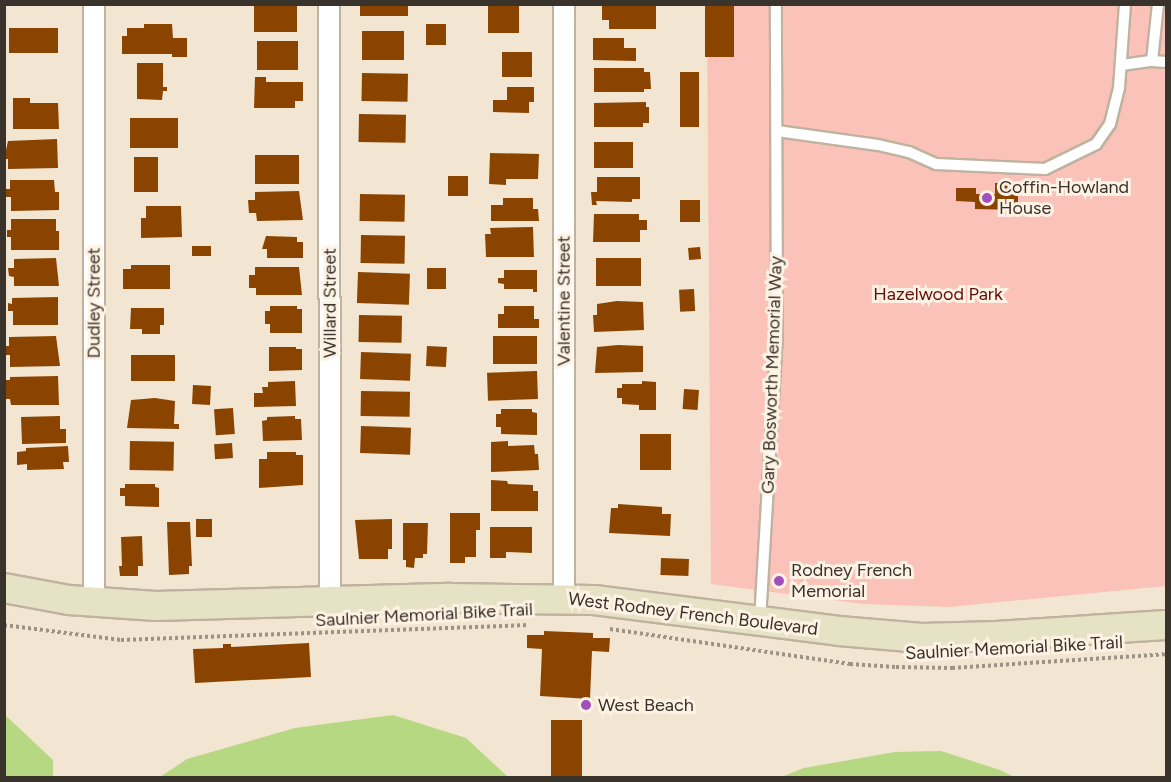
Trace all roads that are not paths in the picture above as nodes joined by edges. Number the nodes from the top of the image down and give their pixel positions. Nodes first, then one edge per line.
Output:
1 (94, 4) edge
2 (329, 4) edge
3 (564, 4) edge
4 (776, 4) edge
5 (1125, 4) edge
6 (1158, 4) edge
7 (1152, 61) junction
8 (1167, 62) edge
9 (1122, 65) junction
10 (777, 131) junction
11 (4, 588) edge
12 (564, 598) junction
13 (330, 601) junction
14 (94, 602) junction
15 (760, 620) junction
16 (1167, 624) edge

1 - 14 street, Dudley Street
2 - 13 street, Willard Street
3 - 12 street, Valentine Street
4 - 10 lane, Gary Bosworth Memorial Way
5 - 9 lane
6 - 7 lane
7 - 8 lane
7 - 9 lane
9 - 10 lane
10 - 15 lane, Gary Bosworth Memorial Way
11 - 14 main road, West Rodney French Boulevard
12 - 13 main road, West Rodney French Boulevard
12 - 15 main road, West Rodney French Boulevard
13 - 14 main road, West Rodney French Boulevard
15 - 16 main road, West Rodney French Boulevard

